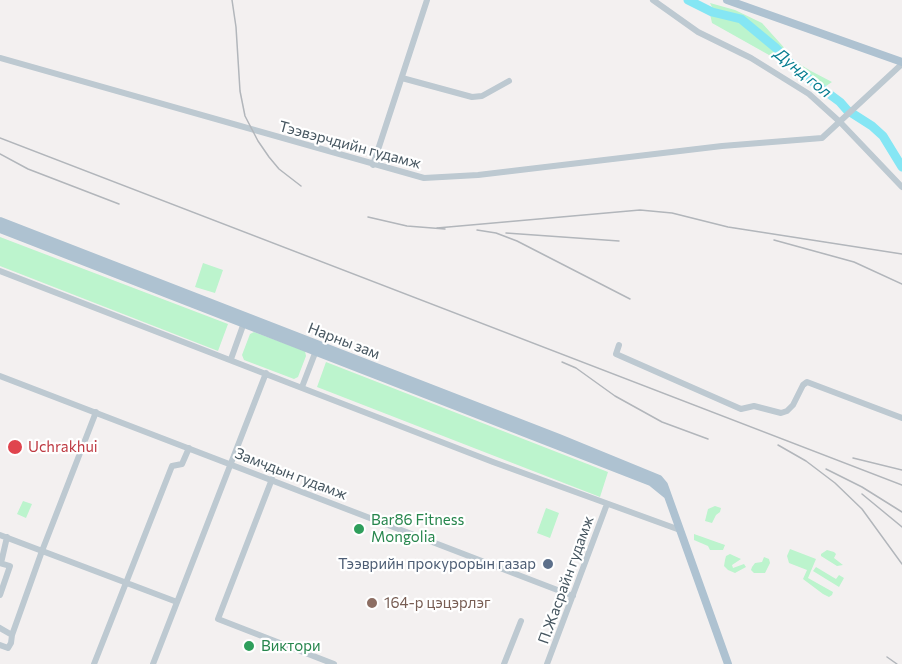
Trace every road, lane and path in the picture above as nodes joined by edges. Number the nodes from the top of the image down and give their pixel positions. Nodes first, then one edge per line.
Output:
1 (427, 0) edge
2 (653, 0) edge
3 (727, 0) edge
4 (0, 58) edge
5 (902, 63) edge
6 (402, 78) junction
7 (509, 81) dead end
8 (841, 121) junction
9 (373, 165) junction
10 (902, 187) edge
11 (0, 221) edge
12 (0, 230) edge
13 (0, 271) edge
14 (245, 321) junction
15 (619, 345) dead end
16 (317, 348) junction
17 (231, 359) junction
18 (266, 373) junction
19 (0, 376) edge
20 (302, 387) junction
21 (96, 412) junction
22 (902, 418) edge
23 (189, 448) junction
24 (232, 464) junction
25 (272, 479) junction
26 (607, 504) junction
27 (680, 530) junction
28 (0, 535) edge
29 (7, 537) junction
30 (42, 551) junction
31 (0, 563) edge
32 (127, 583) junction
33 (0, 595) edge
34 (573, 596) junction
35 (177, 602) junction
36 (521, 621) dead end
37 (0, 628) edge
38 (12, 635) junction
39 (0, 645) edge
40 (94, 664) edge
41 (153, 664) edge
42 (334, 664) edge
43 (504, 664) edge
44 (548, 664) edge
45 (728, 664) edge

1 - 6 street
2 - 8 street
3 - 5 main road
4 - 9 street, Тээвэрчдийн гудамж
5 - 8 street, Тээвэрчдийн гудамж
6 - 7 street
6 - 9 street
8 - 9 street, Тээвэрчдийн гудамж
8 - 10 street
11 - 14 main road, Нарны зам
12 - 14 main road, Нарны зам
13 - 17 street
14 - 16 main road, Нарны зам
14 - 17 street
15 - 22 street
16 - 20 street
16 - 27 main road, Нарны зам
17 - 18 street
18 - 20 street
18 - 24 street
19 - 21 street, Замчдын гудамж
20 - 26 street
21 - 23 street, Замчдын гудамж
21 - 30 street
23 - 24 street, Замчдын гудамж
23 - 32 street
24 - 25 street, Замчдын гудамж
24 - 35 street
25 - 34 street, Замчдын гудамж
25 - 42 street
26 - 27 street
26 - 34 street, П.Жасрайн гудамж
27 - 45 main road, Нарны зам
28 - 29 street
29 - 30 street
29 - 31 street
30 - 32 street
30 - 38 street
31 - 33 street
32 - 35 street
32 - 40 street
34 - 44 street, П.Жасрайн гудамж
35 - 41 street
36 - 43 street
37 - 38 street
38 - 39 street

